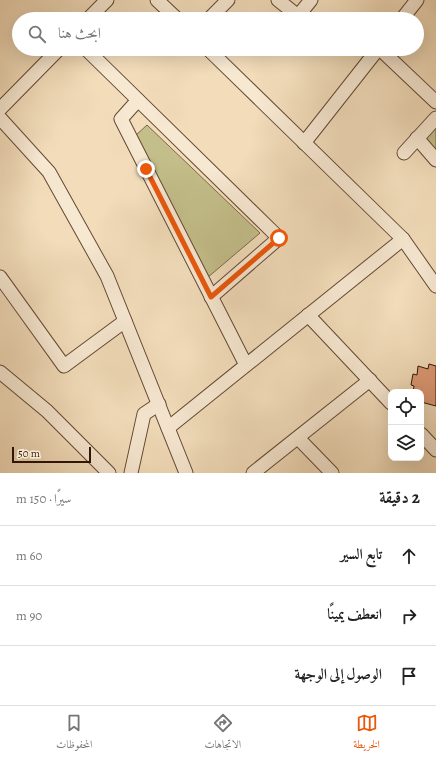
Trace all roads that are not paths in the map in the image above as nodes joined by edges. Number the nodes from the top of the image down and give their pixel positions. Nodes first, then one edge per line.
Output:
1 (107, 0) edge
2 (157, 0) edge
3 (228, 0) edge
4 (278, 0) edge
5 (311, 0) edge
6 (417, 0) edge
7 (95, 12) edge
8 (170, 12) edge
9 (216, 12) edge
10 (293, 12) edge
11 (301, 12) edge
12 (408, 12) edge
13 (52, 56) edge
14 (93, 56) edge
15 (215, 56) edge
16 (373, 56) edge
17 (387, 56) edge
18 (138, 100) junction
19 (436, 102) edge
20 (0, 109) edge
21 (0, 118) edge
22 (436, 118) edge
23 (417, 138) junction
24 (304, 143) junction
25 (404, 153) dead end
26 (436, 160) edge
27 (403, 239) junction
28 (0, 277) edge
29 (436, 286) edge
30 (211, 297) junction
31 (308, 315) junction
32 (125, 321) junction
33 (246, 365) junction
34 (0, 372) edge
35 (370, 380) junction
36 (388, 400) edge
37 (159, 404) junction
38 (168, 428) junction
39 (424, 437) edge
40 (298, 438) junction
41 (436, 450) edge
42 (270, 468) edge
43 (110, 473) edge
44 (131, 473) edge
45 (186, 473) edge
46 (253, 473) edge
47 (332, 473) edge

1 - 7 street
2 - 8 street
3 - 9 street
4 - 10 street
5 - 11 street
6 - 12 street
13 - 20 street
14 - 18 street
15 - 24 street
16 - 24 street
17 - 19 street
18 - 30 street
18 - 30 street
21 - 32 street
22 - 23 street
23 - 25 street
23 - 26 street
24 - 27 street
27 - 29 street
27 - 31 street
28 - 32 street
30 - 33 street
31 - 33 street
31 - 35 street
32 - 37 street
33 - 38 street
34 - 43 street
35 - 36 street
35 - 40 street
37 - 38 street
37 - 44 street
38 - 45 street
39 - 41 street
40 - 42 street
40 - 47 street
42 - 46 street

